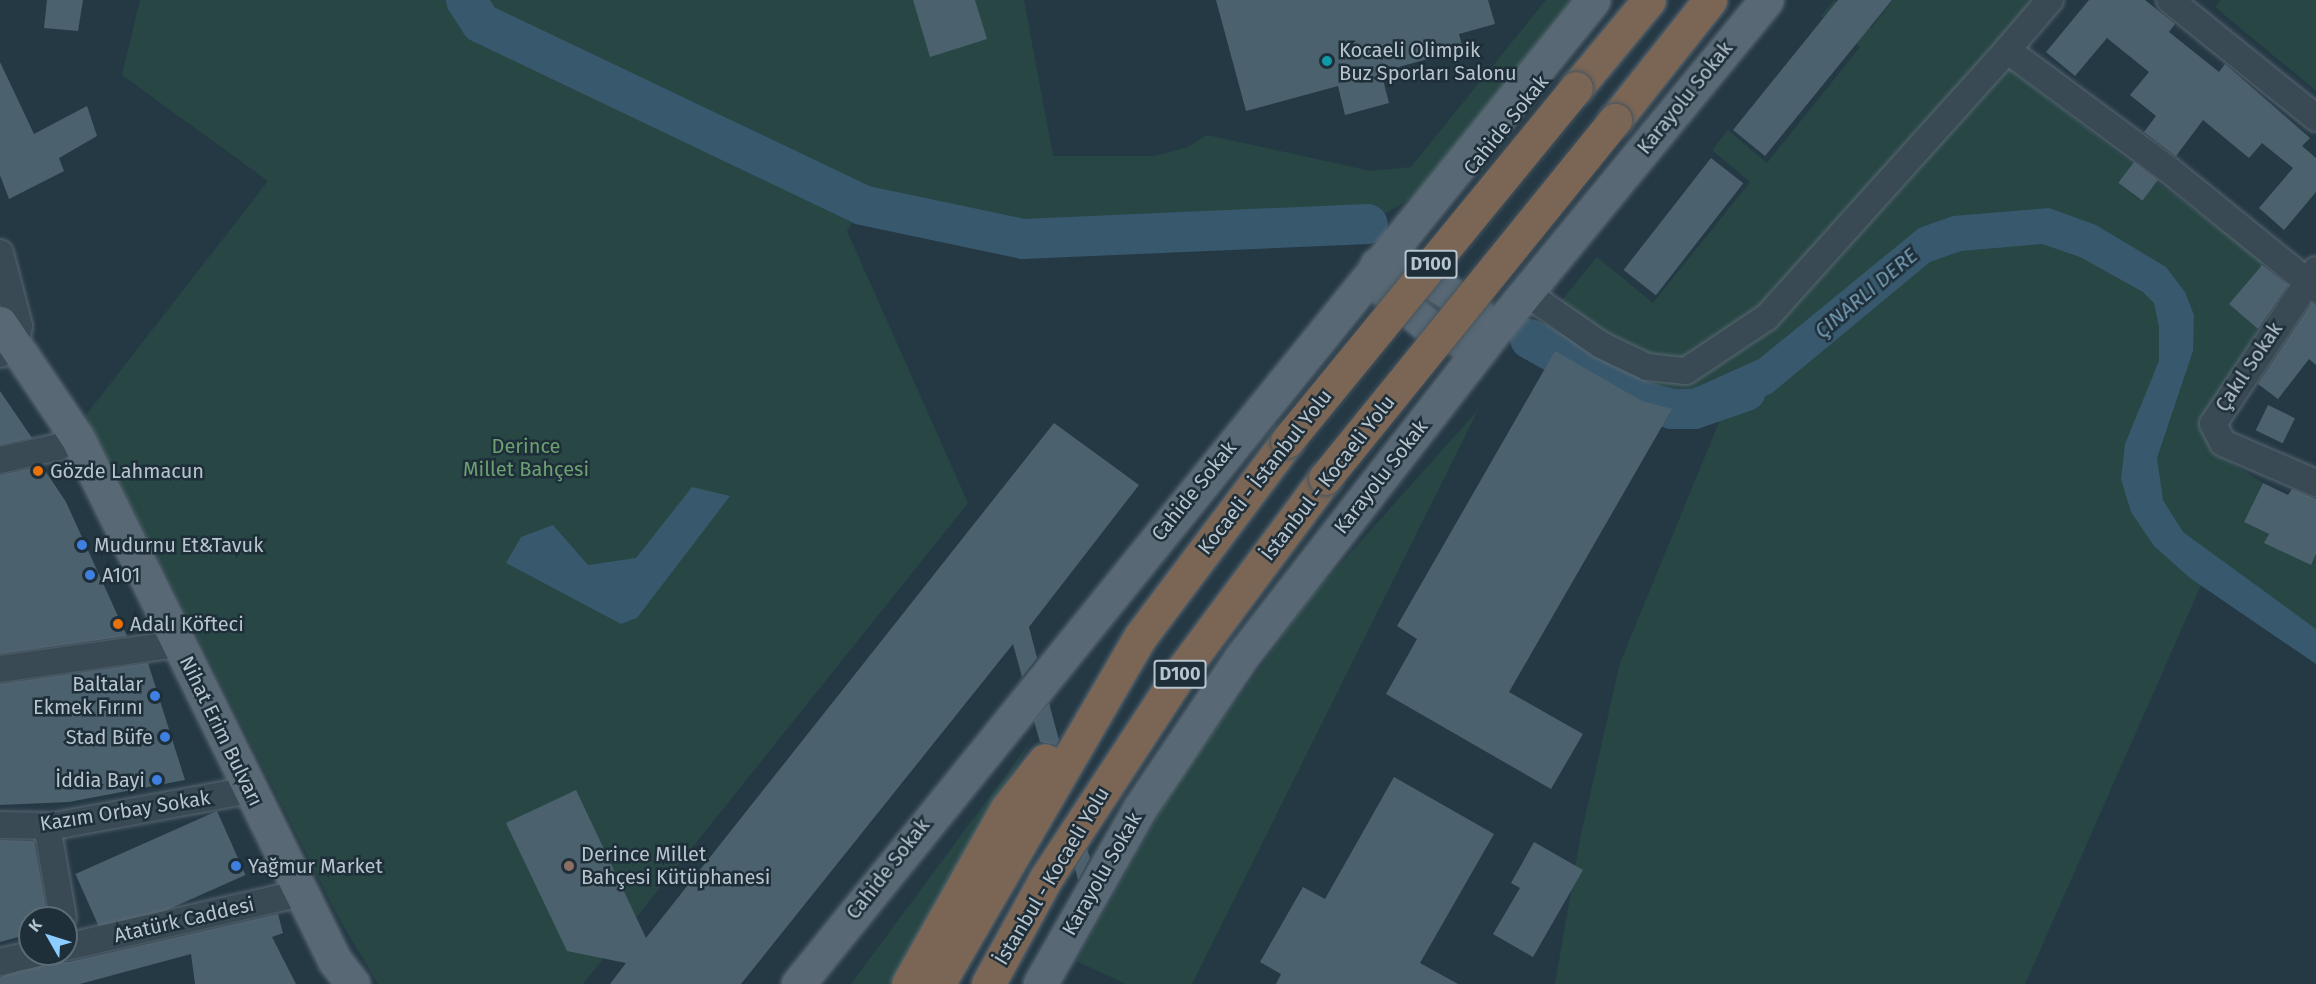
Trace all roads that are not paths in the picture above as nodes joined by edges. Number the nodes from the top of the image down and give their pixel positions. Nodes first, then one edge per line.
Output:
1 (1593, 0) edge
2 (1610, 0) edge
3 (1648, 0) edge
4 (1710, 0) edge
5 (1766, 0) edge
6 (2050, 0) edge
7 (2170, 0) edge
8 (2007, 50) junction
9 (2316, 118) edge
10 (0, 254) edge
11 (1388, 272) junction
12 (2313, 280) edge
13 (1526, 293) junction
14 (1489, 322) junction
15 (1452, 339) junction
16 (4, 344) edge
17 (1466, 368) junction
18 (67, 442) junction
19 (0, 460) edge
20 (2316, 483) edge
21 (1140, 637) junction
22 (168, 646) junction
23 (0, 669) edge
24 (241, 792) junction
25 (0, 825) edge
26 (47, 826) junction
27 (293, 895) junction
28 (61, 906) edge
29 (78, 941) edge
30 (18, 958) edge
31 (0, 962) edge
32 (330, 984) edge
33 (353, 984) edge
34 (798, 984) edge
35 (821, 984) edge
36 (908, 984) edge
37 (938, 984) edge
38 (988, 984) edge
39 (1040, 984) edge

1 - 11 main road, Cahide Sokak
2 - 11 main road, Cahide Sokak
3 - 21 highway, Kocaeli - İstanbul Yolu / D100, bridge
4 - 38 highway, İstanbul - Kocaeli Yolu / D100, bridge
5 - 13 main road, Karayolu Sokak
6 - 8 street
7 - 9 street
8 - 12 street
8 - 13 street
10 - 16 street
11 - 14 main road
11 - 15 main road
11 - 34 main road, Cahide Sokak
11 - 35 main road, Cahide Sokak
12 - 20 street, Çakıl Sokak
13 - 14 main road, Karayolu Sokak
14 - 15 main road
14 - 17 main road, Karayolu Sokak
15 - 17 main road
16 - 18 main road, Nihat Erim Bulvarı
17 - 39 main road, Karayolu Sokak
18 - 19 street
18 - 22 main road, Nihat Erim Bulvarı
21 - 36 highway
21 - 37 highway, Kocaeli - İstanbul Yolu / D100
22 - 23 street
22 - 24 main road, Nihat Erim Bulvarı
24 - 26 street, Kazım Orbay Sokak
24 - 27 main road, Nihat Erim Bulvarı
25 - 26 street, Kazım Orbay Sokak
26 - 28 street
27 - 29 street, Atatürk Caddesi
27 - 32 main road, Nihat Erim Bulvarı
27 - 33 main road, Nihat Erim Bulvarı
30 - 31 street

